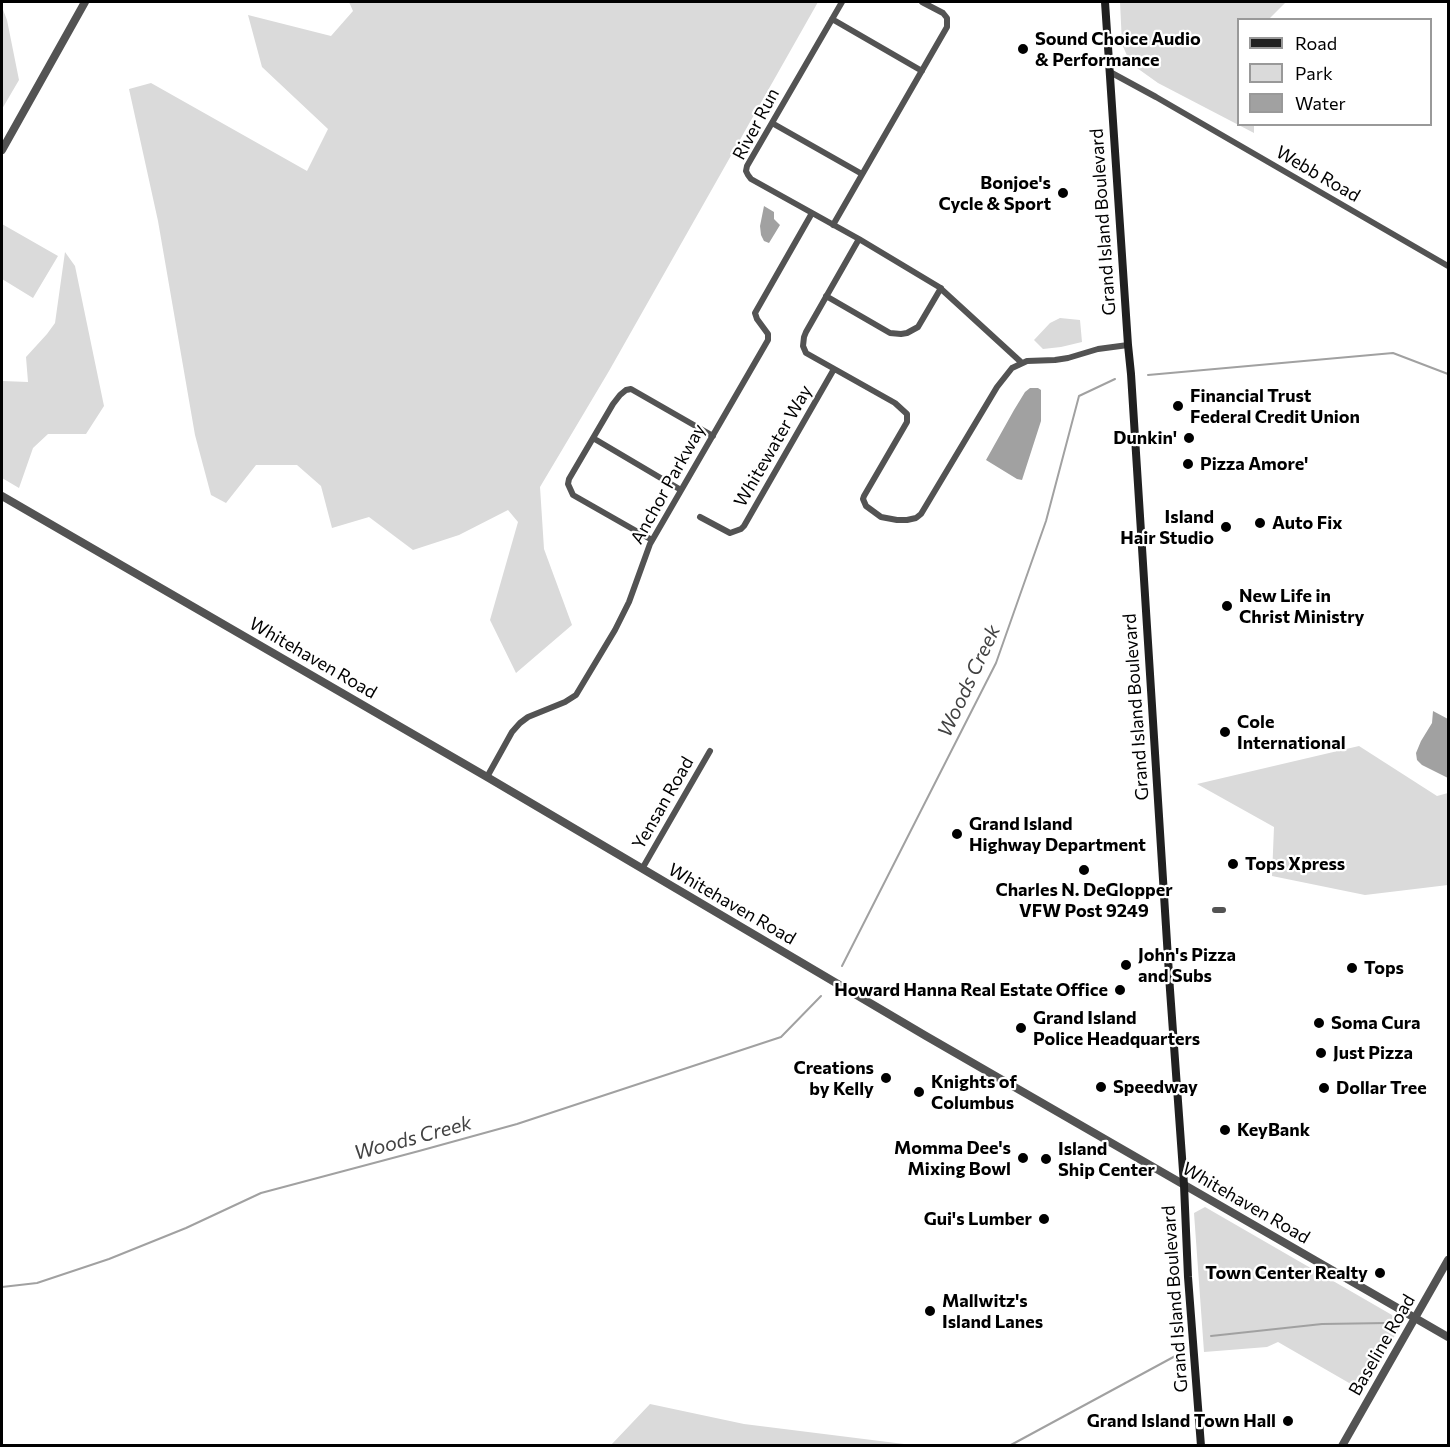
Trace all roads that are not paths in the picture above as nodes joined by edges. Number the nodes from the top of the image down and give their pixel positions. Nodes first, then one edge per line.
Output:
1 (85, 2) edge
2 (842, 2) edge
3 (922, 2) edge
4 (1105, 2) edge
5 (832, 19) junction
6 (922, 71) junction
7 (1110, 72) junction
8 (772, 123) junction
9 (2, 150) edge
10 (862, 174) junction
11 (813, 213) junction
12 (833, 225) junction
13 (859, 239) junction
14 (1449, 266) edge
15 (940, 288) junction
16 (826, 296) junction
17 (1128, 345) junction
18 (1022, 363) junction
19 (834, 369) junction
20 (713, 436) junction
21 (593, 438) junction
22 (681, 490) junction
23 (2, 496) edge
24 (700, 517) dead end
25 (652, 540) junction
26 (710, 751) dead end
27 (487, 777) junction
28 (642, 869) junction
29 (1215, 910) dead end
30 (1223, 910) dead end
31 (1184, 1185) junction
32 (1449, 1260) edge
33 (1415, 1318) junction
34 (1449, 1337) edge
35 (1201, 1446) edge
36 (1342, 1446) edge

1 - 9 street
2 - 5 street, River Run
3 - 6 street
4 - 7 main road, Grand Island Boulevard
5 - 6 street
5 - 8 street, River Run
6 - 10 street
7 - 14 street, Webb Road
7 - 17 main road, Grand Island Boulevard
8 - 10 street
8 - 11 street, River Run
10 - 12 street
11 - 12 street, River Run
11 - 20 street, Anchor Parkway
12 - 13 street, River Run
13 - 15 street, River Run
13 - 16 street
15 - 16 street
15 - 18 street, River Run
16 - 19 street
17 - 18 street
17 - 31 main road, Grand Island Boulevard
18 - 19 street
19 - 24 street, Whitewater Way
20 - 21 street
20 - 22 street, Anchor Parkway
21 - 22 street
21 - 25 street
22 - 25 street, Anchor Parkway
23 - 27 street, Whitehaven Road
25 - 27 street, Anchor Parkway
26 - 28 street, Yensan Road
27 - 28 street, Whitehaven Road
28 - 31 street, Whitehaven Road
29 - 30 street
31 - 33 street, Whitehaven Road
31 - 35 main road, Grand Island Boulevard
32 - 33 street, Baseline Road
33 - 34 street, Whitehaven Road
33 - 36 street, Baseline Road

